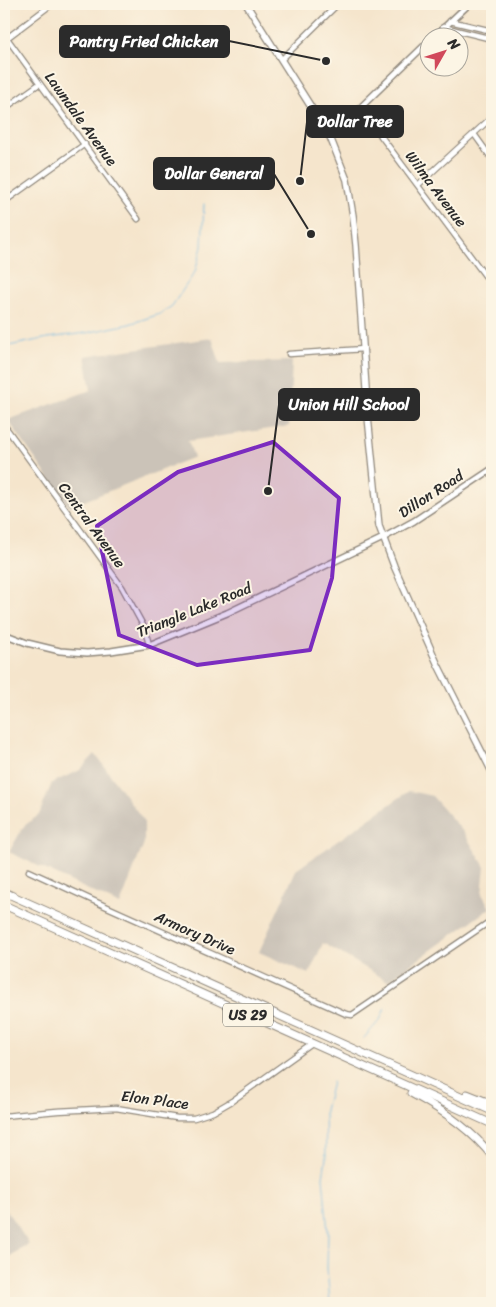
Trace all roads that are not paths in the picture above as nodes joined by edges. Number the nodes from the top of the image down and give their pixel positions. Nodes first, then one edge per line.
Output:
1 (52, 4) edge
2 (246, 4) edge
3 (338, 4) edge
4 (469, 4) edge
5 (450, 21) junction
6 (443, 27) joint
7 (492, 31) edge
8 (5, 36) edge
9 (492, 39) edge
10 (418, 52) edge
11 (282, 59) junction
12 (39, 84) junction
13 (360, 108) junction
14 (4, 109) edge
15 (492, 117) edge
16 (474, 134) junction
17 (330, 137) junction
18 (85, 144) junction
19 (492, 159) edge
20 (418, 185) junction
21 (4, 202) edge
22 (138, 219) dead end
23 (492, 285) edge
24 (364, 349) junction
25 (289, 354) dead end
26 (4, 425) edge
27 (492, 469) edge
28 (383, 538) junction
29 (4, 634) edge
30 (149, 645) junction
31 (492, 772) edge
32 (29, 871) dead end
33 (4, 892) edge
34 (4, 905) edge
35 (492, 920) edge
36 (312, 1044) junction
37 (371, 1071) junction
38 (421, 1079) junction
39 (492, 1104) edge
40 (492, 1111) edge
41 (4, 1116) edge
42 (492, 1124) edge
43 (492, 1156) edge

1 - 8 street
2 - 11 main road
3 - 11 street
4 - 5 street
5 - 6 street
5 - 7 street
6 - 9 street
8 - 12 street, Lawndale Avenue
10 - 13 street
11 - 17 main road
12 - 14 street
12 - 18 street, Lawndale Avenue
13 - 17 street
13 - 20 street, Wilma Avenue
15 - 16 street
16 - 19 street
16 - 20 street
17 - 24 main road
18 - 21 street
18 - 22 street, Lawndale Avenue
20 - 23 street, Wilma Avenue
24 - 25 street
24 - 28 main road
26 - 30 street, Central Avenue
27 - 28 street, Dillon Road
28 - 30 street, Triangle Lake Road
28 - 31 main road
29 - 30 street, Triangle Lake Road
32 - 35 street, Armory Drive
33 - 38 highway, US 29
34 - 36 highway, US 29
36 - 37 highway, US 29
36 - 41 street, Elon Place
37 - 42 highway, US 29
37 - 43 highway
38 - 39 highway
38 - 40 highway, US 29

